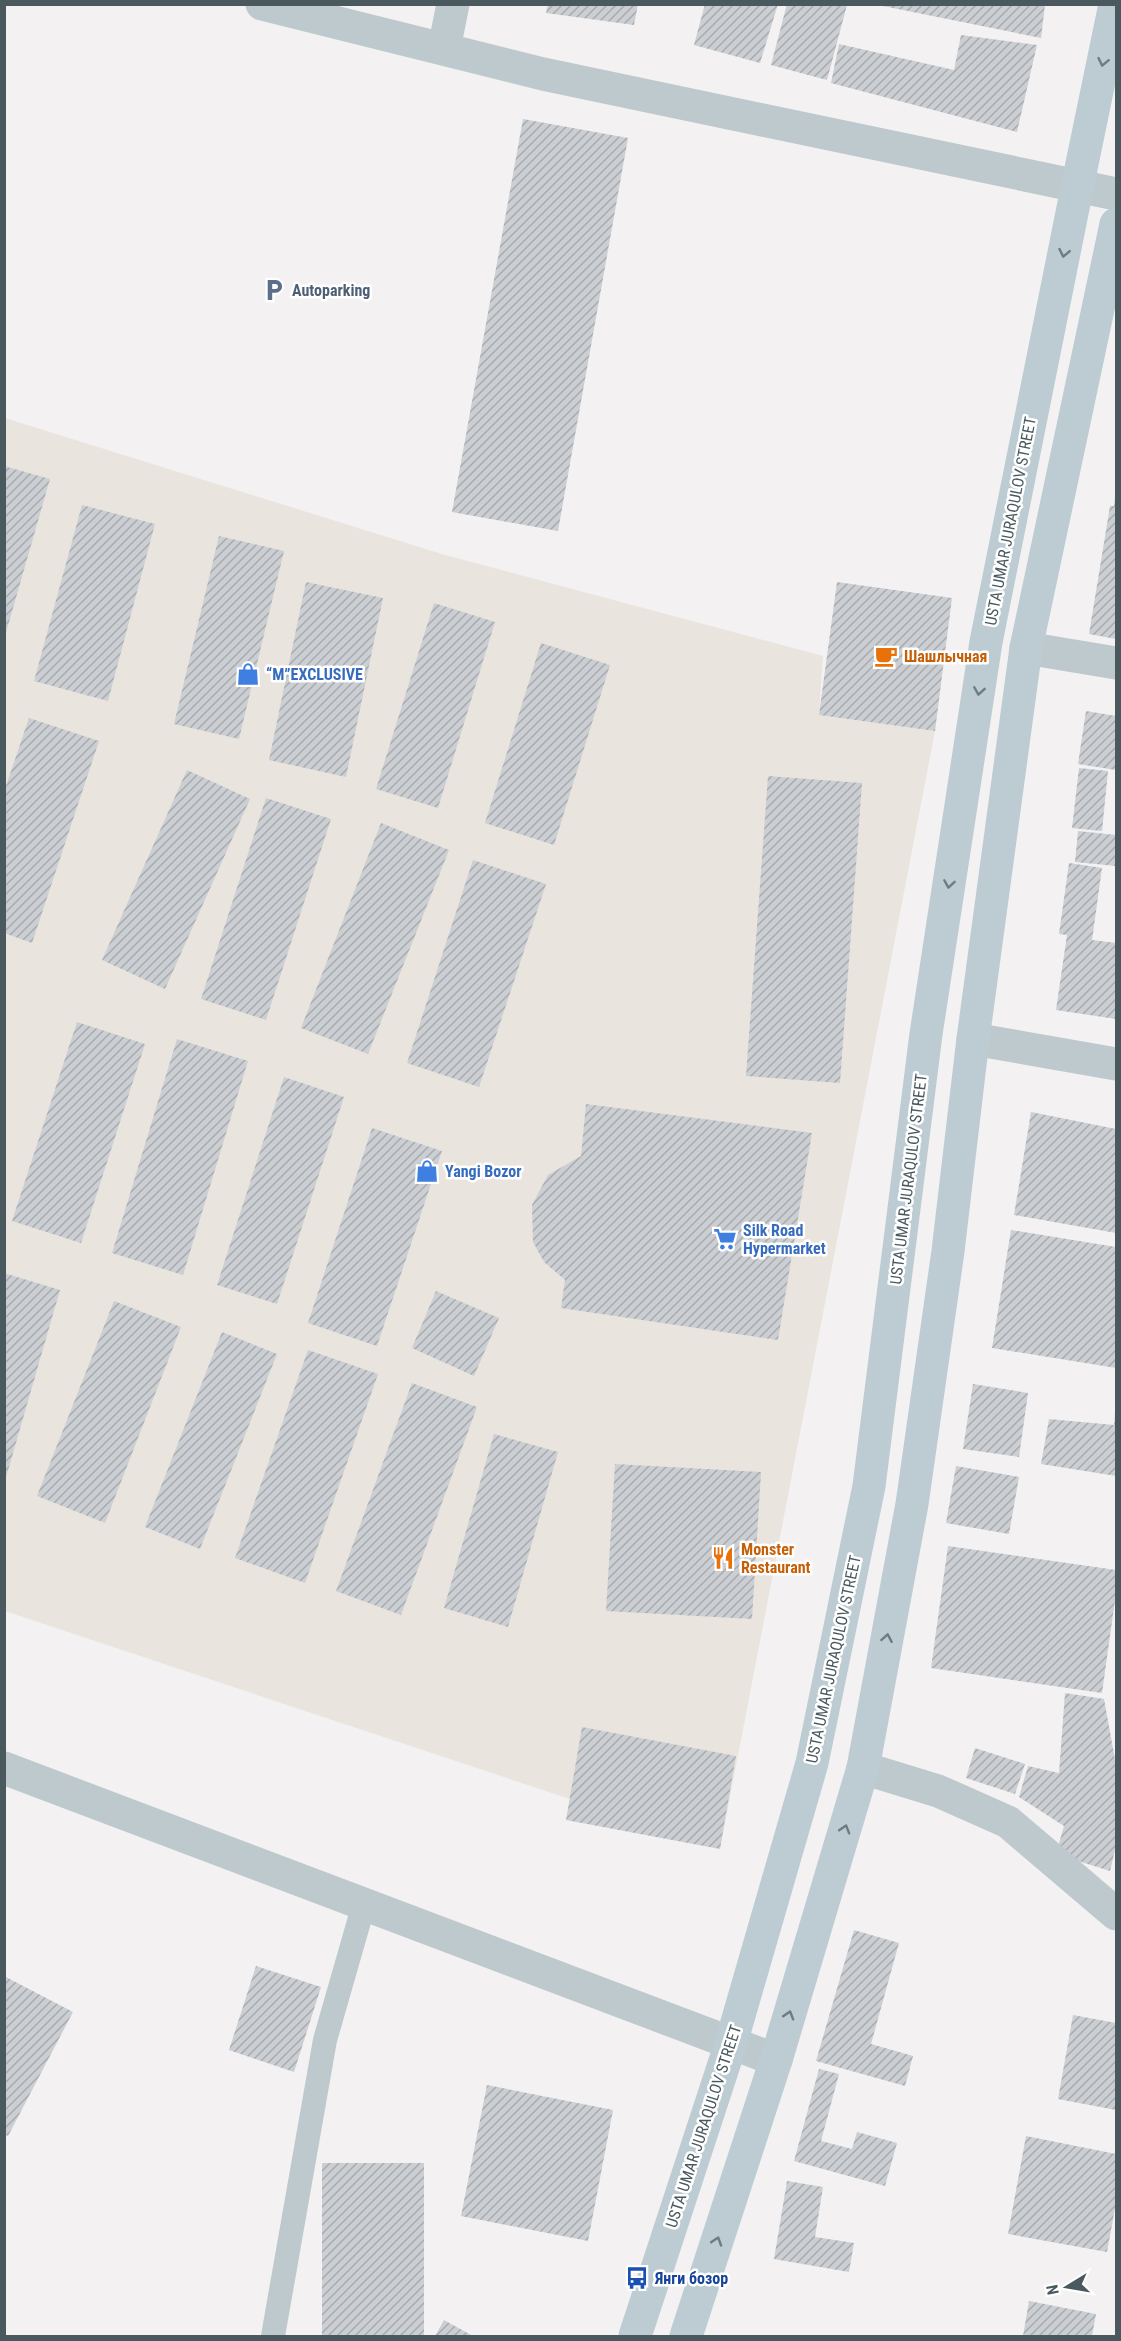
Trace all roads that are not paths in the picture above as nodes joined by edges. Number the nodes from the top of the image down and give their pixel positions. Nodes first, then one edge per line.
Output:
1 (262, 4) edge
2 (453, 4) edge
3 (1115, 4) edge
4 (444, 49) junction
5 (1077, 188) junction
6 (1116, 195) edge
7 (1116, 224) edge
8 (1026, 648) junction
9 (1116, 663) edge
10 (973, 1039) junction
11 (1116, 1064) edge
12 (4, 1768) edge
13 (863, 1768) junction
14 (364, 1904) junction
15 (1116, 1914) edge
16 (731, 2043) junction
17 (776, 2060) junction
18 (273, 2337) edge
19 (635, 2337) edge
20 (686, 2337) edge

1 - 4 street
2 - 4 street
3 -> 5 main road, USTA UMAR JURAQULOV STREET
4 - 5 street
5 - 6 street
5 -> 16 main road, USTA UMAR JURAQULOV STREET
7 - 8 main road
8 - 9 street
8 - 10 main road
10 - 11 street
13 -> 10 main road
12 - 14 street
13 - 15 street
17 -> 13 main road
14 - 16 street
14 - 18 lane
16 - 17 street
16 - 19 main road, USTA UMAR JURAQULOV STREET
20 -> 17 main road

